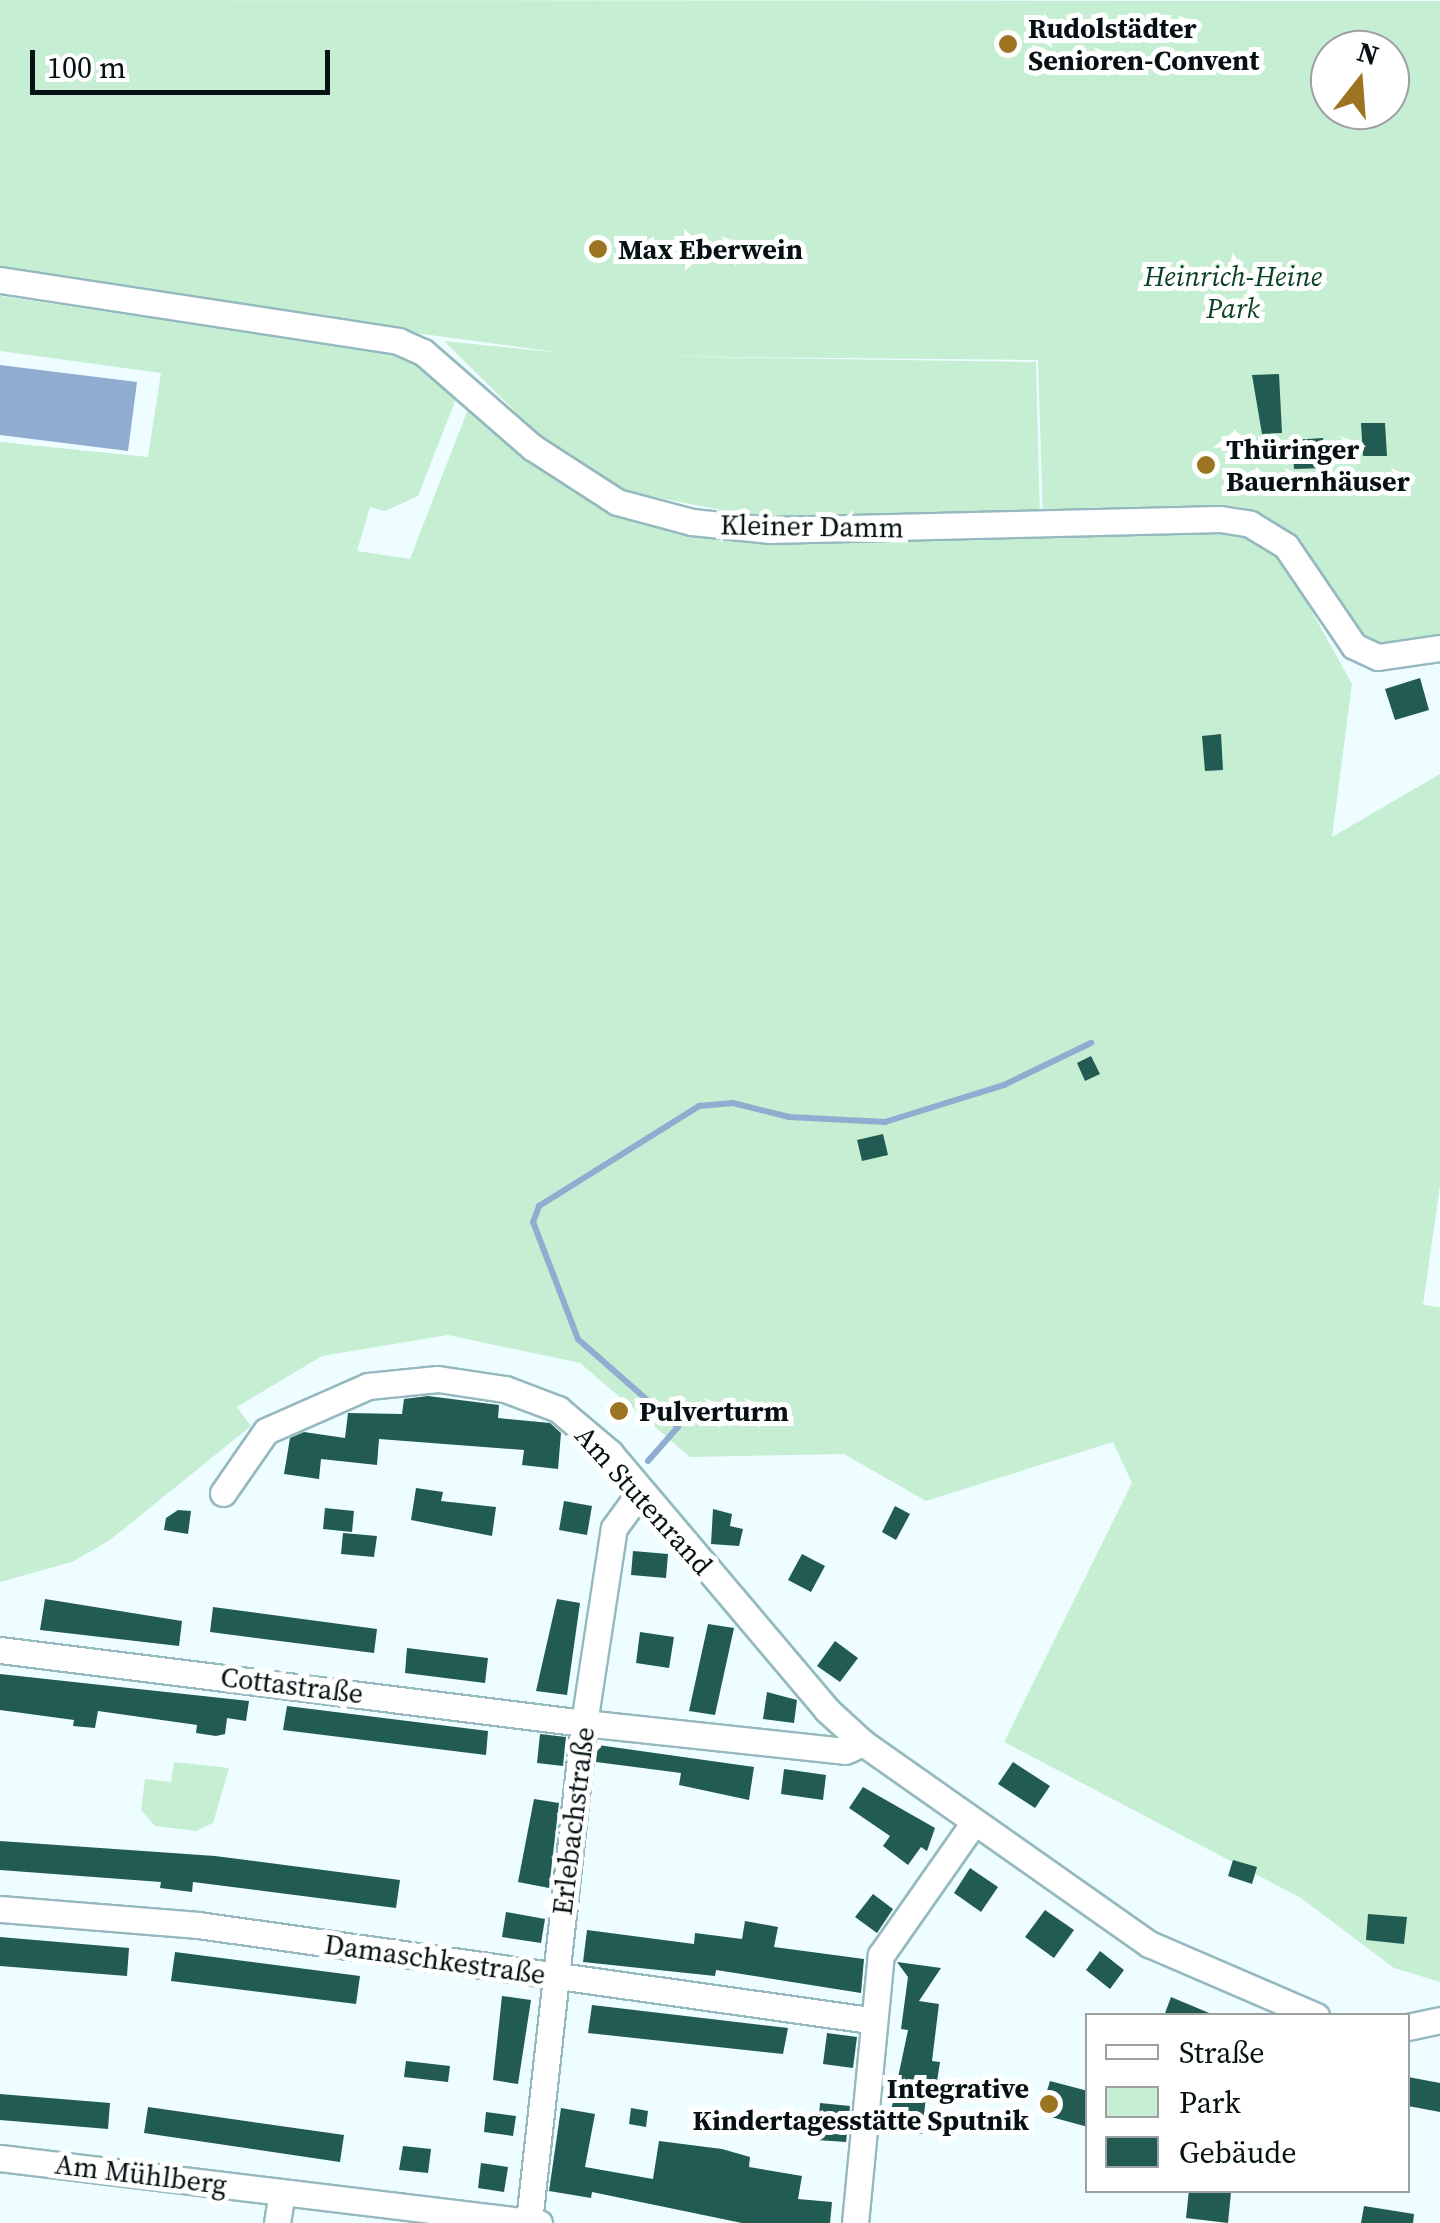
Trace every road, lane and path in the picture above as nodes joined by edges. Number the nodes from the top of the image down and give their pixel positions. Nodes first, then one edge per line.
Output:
1 (0, 280) edge
2 (1440, 648) edge
3 (641, 1491) junction
4 (223, 1493) dead end
5 (0, 1650) edge
6 (584, 1723) junction
7 (863, 1743) junction
8 (974, 1822) junction
9 (0, 1909) edge
10 (554, 1976) junction
11 (1309, 2013) edge
12 (870, 2020) junction
13 (1440, 2020) edge
14 (1410, 2027) edge
15 (0, 2158) edge
16 (282, 2192) junction
17 (534, 2222) edge
18 (277, 2223) edge
19 (855, 2223) edge

1 - 2 street, Kleiner Damm
3 - 4 street, Am Stutenrand
3 - 6 street, Erlebachstraße
3 - 7 street, Am Stutenrand
5 - 6 street, Cottastraße
6 - 7 street
6 - 10 street, Erlebachstraße
7 - 8 street, Am Stutenrand
8 - 11 street, Am Stutenrand
8 - 12 street
9 - 10 street, Damaschkestraße
10 - 12 street, Damaschkestraße
10 - 17 street, Erlebachstraße
12 - 19 street
13 - 14 street
15 - 16 street, Am Mühlberg
16 - 17 street, Am Mühlberg
16 - 18 street

